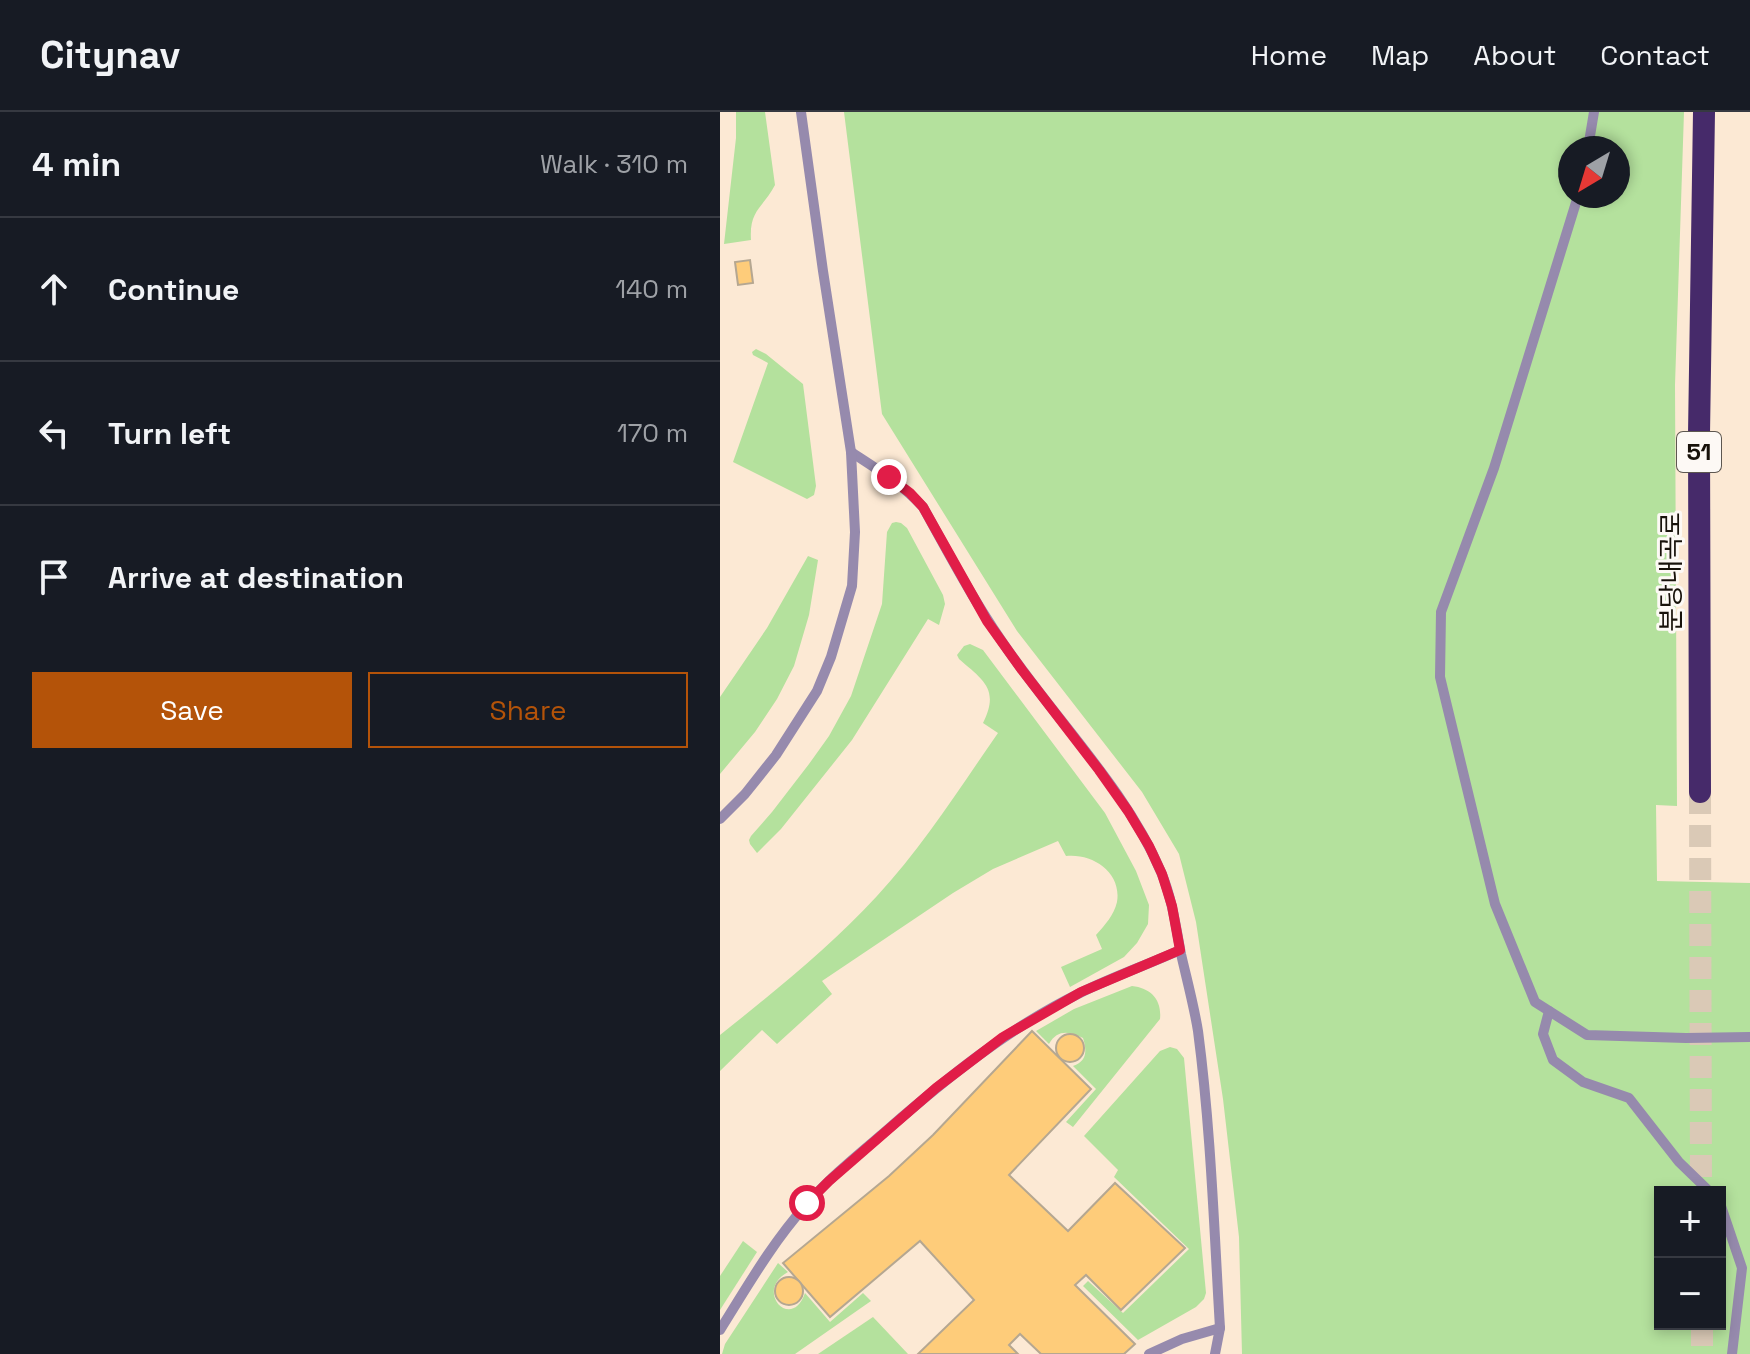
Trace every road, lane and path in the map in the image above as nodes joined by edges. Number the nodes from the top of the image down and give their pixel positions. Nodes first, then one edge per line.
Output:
1 (801, 112) edge
2 (1594, 112) edge
3 (1704, 112) edge
4 (1590, 136) edge
5 (1574, 208) edge
6 (851, 452) junction
7 (1700, 792) tunnel mouth
8 (720, 819) edge
9 (1180, 950) junction
10 (1549, 1011) junction
11 (1750, 1037) edge
12 (1704, 1186) edge
13 (1726, 1221) edge
14 (1220, 1328) junction
15 (720, 1330) edge
16 (1149, 1354) edge
17 (1215, 1354) edge
18 (1732, 1354) edge

1 - 6 lane
2 - 4 lane
3 - 7 highway, 분당내곡로 / 51
5 - 10 lane
6 - 8 lane
6 - 9 lane
9 - 14 lane
9 - 15 lane
10 - 11 lane
10 - 12 lane
13 - 18 lane
14 - 16 lane
14 - 17 lane

